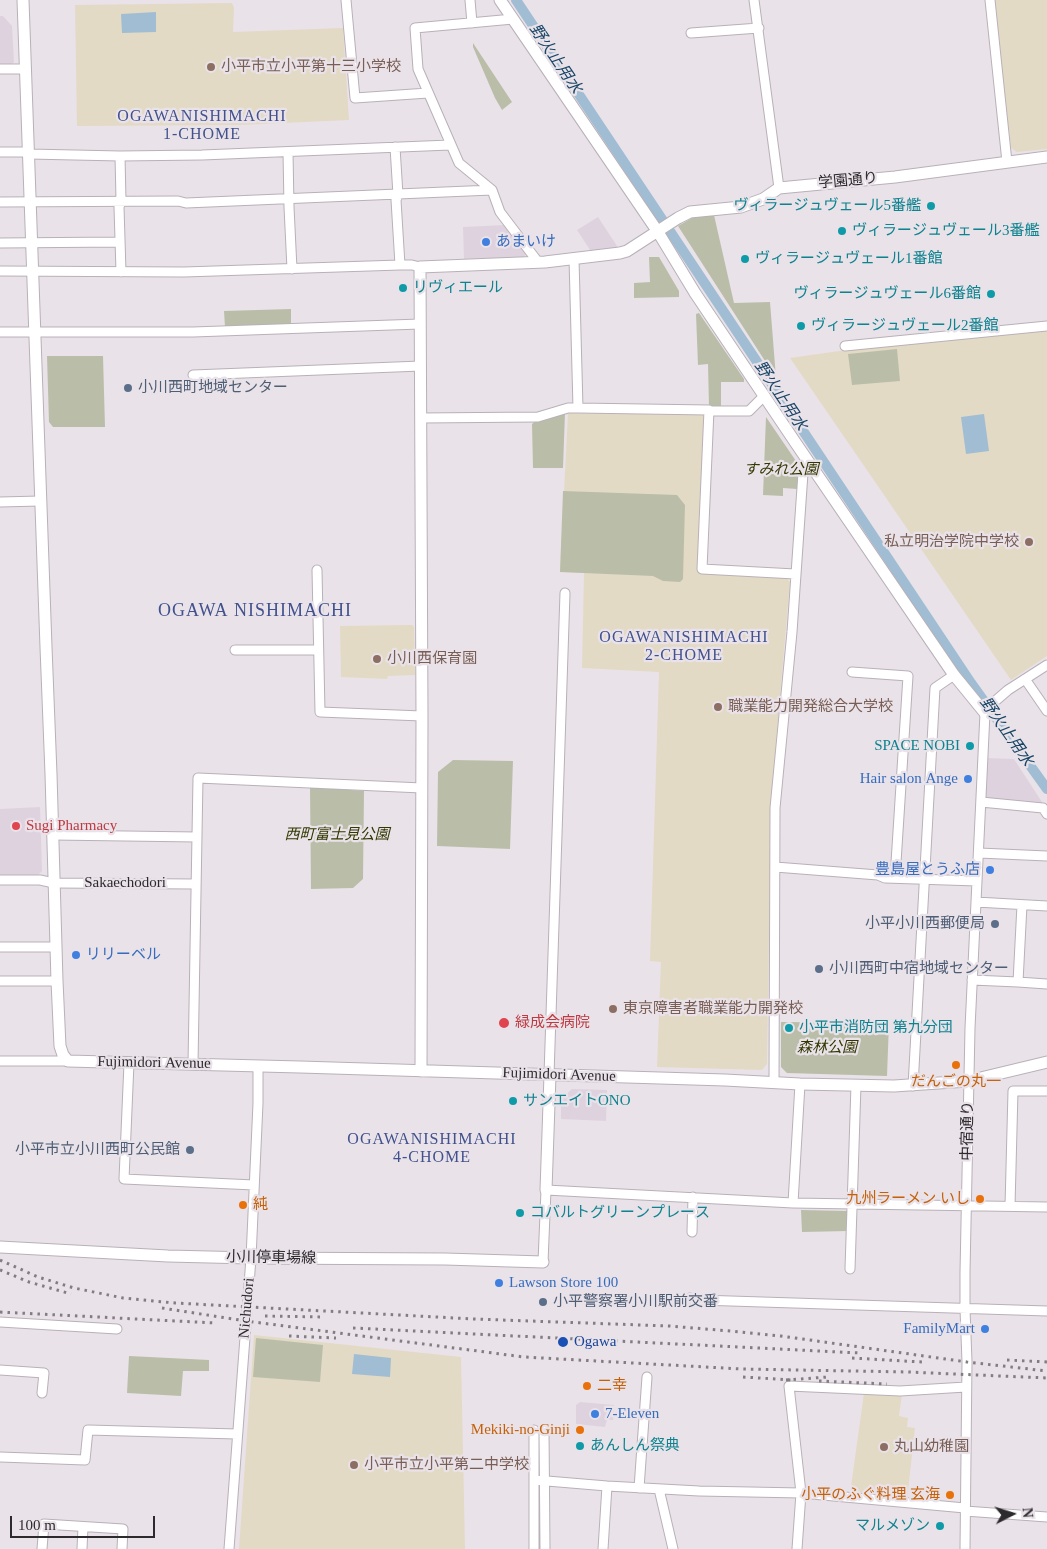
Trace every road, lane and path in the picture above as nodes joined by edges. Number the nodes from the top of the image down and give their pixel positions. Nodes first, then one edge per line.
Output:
1 (23, 0) edge
2 (346, 0) edge
3 (470, 0) edge
4 (502, 0) edge
5 (754, 0) edge
6 (990, 0) edge
7 (513, 19) junction
8 (472, 23) junction
9 (759, 28) junction
10 (691, 34) dead end
11 (0, 69) edge
12 (26, 69) junction
13 (428, 93) junction
14 (450, 145) junction
15 (395, 147) junction
16 (0, 152) edge
17 (288, 152) junction
18 (29, 153) junction
19 (120, 156) junction
20 (1047, 157) edge
21 (1007, 162) junction
22 (779, 188) junction
23 (492, 190) junction
24 (398, 195) junction
25 (290, 199) junction
26 (121, 201) junction
27 (0, 202) edge
28 (30, 202) junction
29 (661, 230) junction
30 (120, 242) junction
31 (0, 243) edge
32 (32, 243) junction
33 (574, 260) junction
34 (538, 262) junction
35 (400, 265) junction
36 (420, 267) junction
37 (292, 269) junction
38 (0, 271) edge
39 (33, 272) junction
40 (121, 272) junction
41 (420, 324) junction
42 (1047, 326) edge
43 (0, 332) edge
44 (35, 332) junction
45 (845, 346) dead end
46 (421, 366) junction
47 (193, 376) dead end
48 (764, 396) junction
49 (578, 408) junction
50 (709, 411) junction
51 (421, 418) junction
52 (812, 466) junction
53 (40, 501) junction
54 (0, 502) edge
55 (317, 570) dead end
56 (795, 574) junction
57 (564, 593) dead end
58 (235, 650) dead end
59 (318, 650) junction
60 (1047, 664) edge
61 (852, 672) dead end
62 (954, 674) junction
63 (1025, 680) junction
64 (988, 709) junction
65 (1047, 711) edge
66 (422, 716) junction
67 (422, 788) junction
68 (981, 802) junction
69 (1047, 814) edge
70 (53, 835) junction
71 (197, 837) junction
72 (978, 853) junction
73 (1047, 856) edge
74 (775, 867) junction
75 (895, 878) junction
76 (925, 879) junction
77 (0, 880) edge
78 (977, 881) junction
79 (54, 883) junction
80 (196, 884) junction
81 (976, 902) junction
82 (1022, 905) junction
83 (1047, 906) edge
84 (0, 947) edge
85 (56, 947) junction
86 (972, 980) junction
87 (0, 981) edge
88 (57, 981) junction
89 (1018, 982) junction
90 (1047, 984) edge
91 (0, 1061) edge
92 (68, 1061) junction
93 (1047, 1062) edge
94 (129, 1063) junction
95 (193, 1064) junction
96 (258, 1066) junction
97 (421, 1071) junction
98 (549, 1075) junction
99 (968, 1081) junction
100 (774, 1083) junction
101 (800, 1084) junction
102 (856, 1085) junction
103 (913, 1086) junction
104 (1047, 1092) edge
105 (254, 1185) junction
106 (546, 1190) junction
107 (693, 1197) junction
108 (793, 1203) junction
109 (852, 1204) junction
110 (966, 1205) junction
111 (1010, 1206) junction
112 (1047, 1207) edge
113 (692, 1232) dead end
114 (0, 1247) edge
115 (252, 1258) junction
116 (542, 1262) joint
117 (850, 1269) dead end
118 (690, 1298) dead end
119 (965, 1309) junction
120 (1047, 1312) edge
121 (0, 1322) edge
122 (118, 1329) dead end
123 (0, 1370) edge
124 (647, 1377) dead end
125 (966, 1387) junction
126 (42, 1393) dead end
127 (534, 1430) dead end
128 (544, 1430) dead end
129 (237, 1434) junction
130 (0, 1457) edge
131 (535, 1480) junction
132 (545, 1481) junction
133 (607, 1486) junction
134 (639, 1488) junction
135 (659, 1489) junction
136 (801, 1493) junction
137 (965, 1510) junction
138 (1047, 1517) edge
139 (83, 1527) junction
140 (42, 1549) edge
141 (82, 1549) edge
142 (122, 1549) edge
143 (228, 1549) edge
144 (534, 1549) edge
145 (545, 1549) edge
146 (603, 1549) edge
147 (673, 1549) edge
148 (797, 1549) edge
149 (965, 1549) edge

1 - 12 street
2 - 13 street
3 - 8 street
4 - 7 street
5 - 9 street
6 - 21 street
7 - 8 street
7 - 29 street
8 - 13 street
9 - 10 street
9 - 22 street
11 - 12 street
12 - 18 street
13 - 14 street
14 - 15 street
14 - 23 street
15 - 17 street
15 - 24 street
16 - 18 street
17 - 19 street
17 - 25 street
18 - 19 street
18 - 28 street
19 - 26 street
20 - 21 street, 学園通り
21 - 22 street, 学園通り
22 - 29 street, 学園通り
23 - 24 street
23 - 34 street
24 - 25 street
24 - 35 street
25 - 26 street
25 - 37 street
26 - 28 street
26 - 30 street
27 - 28 street
28 - 32 street
29 - 33 street, 学園通り
29 - 48 street
30 - 32 street
30 - 40 street
31 - 32 street
32 - 39 street
33 - 34 street, 学園通り
33 - 49 street
34 - 36 street, 学園通り
35 - 36 street
35 - 37 street
36 - 41 street
37 - 40 street
38 - 39 street
39 - 40 street
39 - 44 street
41 - 44 street
41 - 46 street
42 - 45 street
43 - 44 street
44 - 53 street
46 - 47 street
46 - 51 street
48 - 50 street
48 - 52 street
49 - 50 street
49 - 51 street
50 - 56 street
51 - 66 street
52 - 56 street
52 - 62 street
53 - 54 street
53 - 70 street
55 - 59 street
56 - 74 street
57 - 98 street
58 - 59 street
59 - 66 street
60 - 63 street
61 - 75 street
62 - 64 street
62 - 76 street
63 - 64 street
63 - 65 street
64 - 68 street, 中宿通り
66 - 67 street
67 - 71 street
67 - 97 street
68 - 69 street
68 - 72 street, 中宿通り
70 - 71 street
70 - 79 street
71 - 80 street
72 - 73 street
72 - 78 street, 中宿通り
74 - 75 street
74 - 100 street
75 - 76 street
76 - 78 street
76 - 103 street
77 - 79 street, Sakaechodori
78 - 81 street, 中宿通り
79 - 80 street, Sakaechodori
79 - 85 street
80 - 95 street
81 - 82 street
81 - 86 street, 中宿通り
82 - 83 street
82 - 89 street
84 - 85 street
85 - 88 street
86 - 89 street
86 - 99 street, 中宿通り
87 - 88 street
88 - 92 street
89 - 90 street
91 - 92 street
92 - 94 street, Fujimidori Avenue
93 - 99 street, Fujimidori Avenue
94 - 95 street, Fujimidori Avenue
94 - 105 street
95 - 96 street, Fujimidori Avenue
96 - 97 street, Fujimidori Avenue
96 - 105 street, Nichudori
97 - 98 street, Fujimidori Avenue
98 - 100 street, Fujimidori Avenue
98 - 106 street
99 - 103 street, Fujimidori Avenue
99 - 110 street, 中宿通り
100 - 101 street, Fujimidori Avenue
101 - 102 street, Fujimidori Avenue
101 - 108 street
102 - 103 street, Fujimidori Avenue
102 - 109 street
104 - 111 street
105 - 115 street, Nichudori
106 - 107 street
106 - 116 street
107 - 108 street
107 - 113 street
108 - 109 street
109 - 110 street
109 - 117 street
110 - 111 street
110 - 119 street, 中宿通り
111 - 112 street
114 - 115 street, 小川停車場線
115 - 116 street, 小川停車場線
115 - 129 street, Nichudori
118 - 119 street
119 - 120 street
119 - 125 street, 中宿通り
121 - 122 street
123 - 126 street
124 - 134 street
125 - 136 street
125 - 137 street, 中宿通り
127 - 131 street
128 - 132 street
129 - 130 street
129 - 143 street, Nichudori
131 - 132 street
131 - 144 street
132 - 133 street
132 - 145 street
133 - 134 street
133 - 146 street
134 - 135 street
135 - 136 street
135 - 147 street
136 - 137 street
136 - 148 street
137 - 138 street
137 - 149 street, 中宿通り
139 - 140 street
139 - 141 street
139 - 142 street

